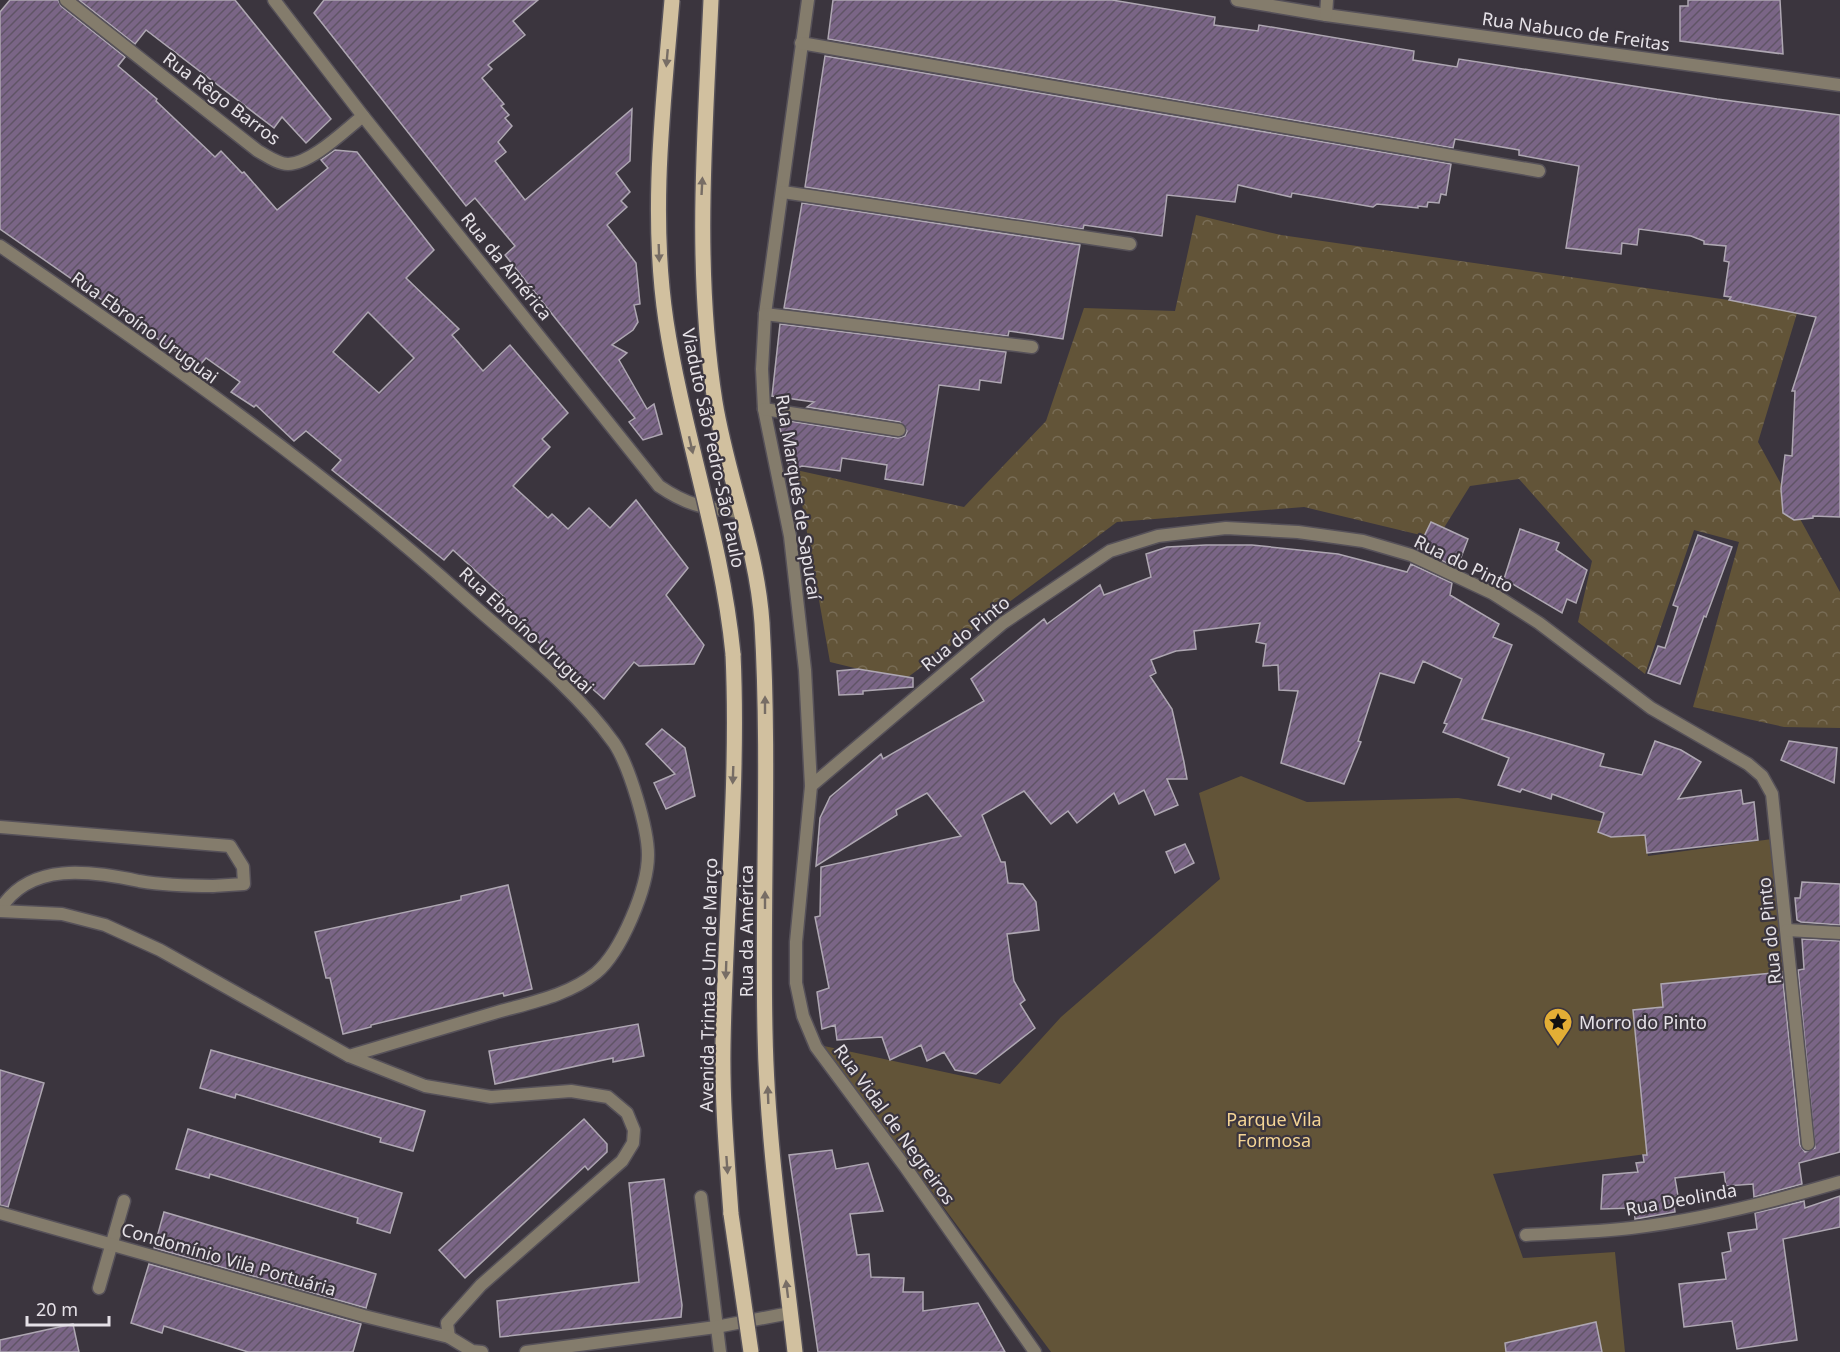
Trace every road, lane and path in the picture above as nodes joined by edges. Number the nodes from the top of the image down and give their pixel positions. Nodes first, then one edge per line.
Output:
1 (66, 0) edge
2 (274, 0) edge
3 (672, 0) edge
4 (711, 0) edge
5 (808, 0) edge
6 (1237, 0) edge
7 (1328, 0) edge
8 (1326, 15) junction
9 (801, 43) junction
10 (1840, 85) edge
11 (363, 117) junction
12 (1539, 171) dead end
13 (783, 192) junction
14 (1130, 244) dead end
15 (0, 246) edge
16 (765, 314) junction
17 (706, 329) joint
18 (1032, 347) dead end
19 (764, 409) junction
20 (899, 430) dead end
21 (739, 512) junction
22 (733, 654) joint
23 (811, 786) junction
24 (0, 826) edge
25 (0, 910) edge
26 (1787, 930) junction
27 (1840, 933) edge
28 (350, 1056) junction
29 (1808, 1144) dead end
30 (1840, 1182) edge
31 (701, 1197) dead end
32 (124, 1201) dead end
33 (0, 1213) edge
34 (1526, 1235) dead end
35 (111, 1244) junction
36 (99, 1288) dead end
37 (790, 1313) junction
38 (716, 1327) junction
39 (449, 1336) junction
40 (482, 1352) edge
41 (526, 1352) edge
42 (720, 1352) edge
43 (750, 1352) edge
44 (795, 1352) edge
45 (1035, 1352) edge

1 - 11 street, Rua Rêgo Barros
2 - 11 street, Rua da América
3 -> 22 main road, Viaduto São Pedro-São Paulo, bridge
17 -> 4 main road, Viaduto São Pedro-São Paulo
5 - 9 street, Rua Marquês de Sapucaí
6 - 8 street, Rua Nabuco de Freitas
7 - 8 street
8 - 10 street, Rua Nabuco de Freitas
9 - 12 street
9 - 13 street, Rua Marquês de Sapucaí
11 - 21 street, Rua da América
13 - 14 street
13 - 16 street, Rua Marquês de Sapucaí
15 - 28 street, Rua Ebroíno Uruguai
16 - 18 street
16 - 19 street, Rua Marquês de Sapucaí
17 - 21 main road, Rua da América
19 - 20 street
19 - 23 street, Rua Marquês de Sapucaí
37 -> 21 main road, Rua da América
22 -> 43 main road, Avenida Trinta e Um de Março, bridge
23 - 26 street, Rua do Pinto
23 - 45 street, Rua Vidal de Negreiros
24 - 25 street
25 - 28 street
26 - 27 street
26 - 29 street, Rua do Pinto
28 - 39 street
30 - 34 street, Rua Deolinda
31 - 38 street
32 - 35 street
33 - 35 street, Condomínio Vila Portuária
35 - 36 street
35 - 39 street, Condomínio Vila Portuária
37 - 38 street
37 - 44 main road, Rua da América
38 - 41 street
38 - 42 street
39 - 40 street, Condomínio Vila Portuária

